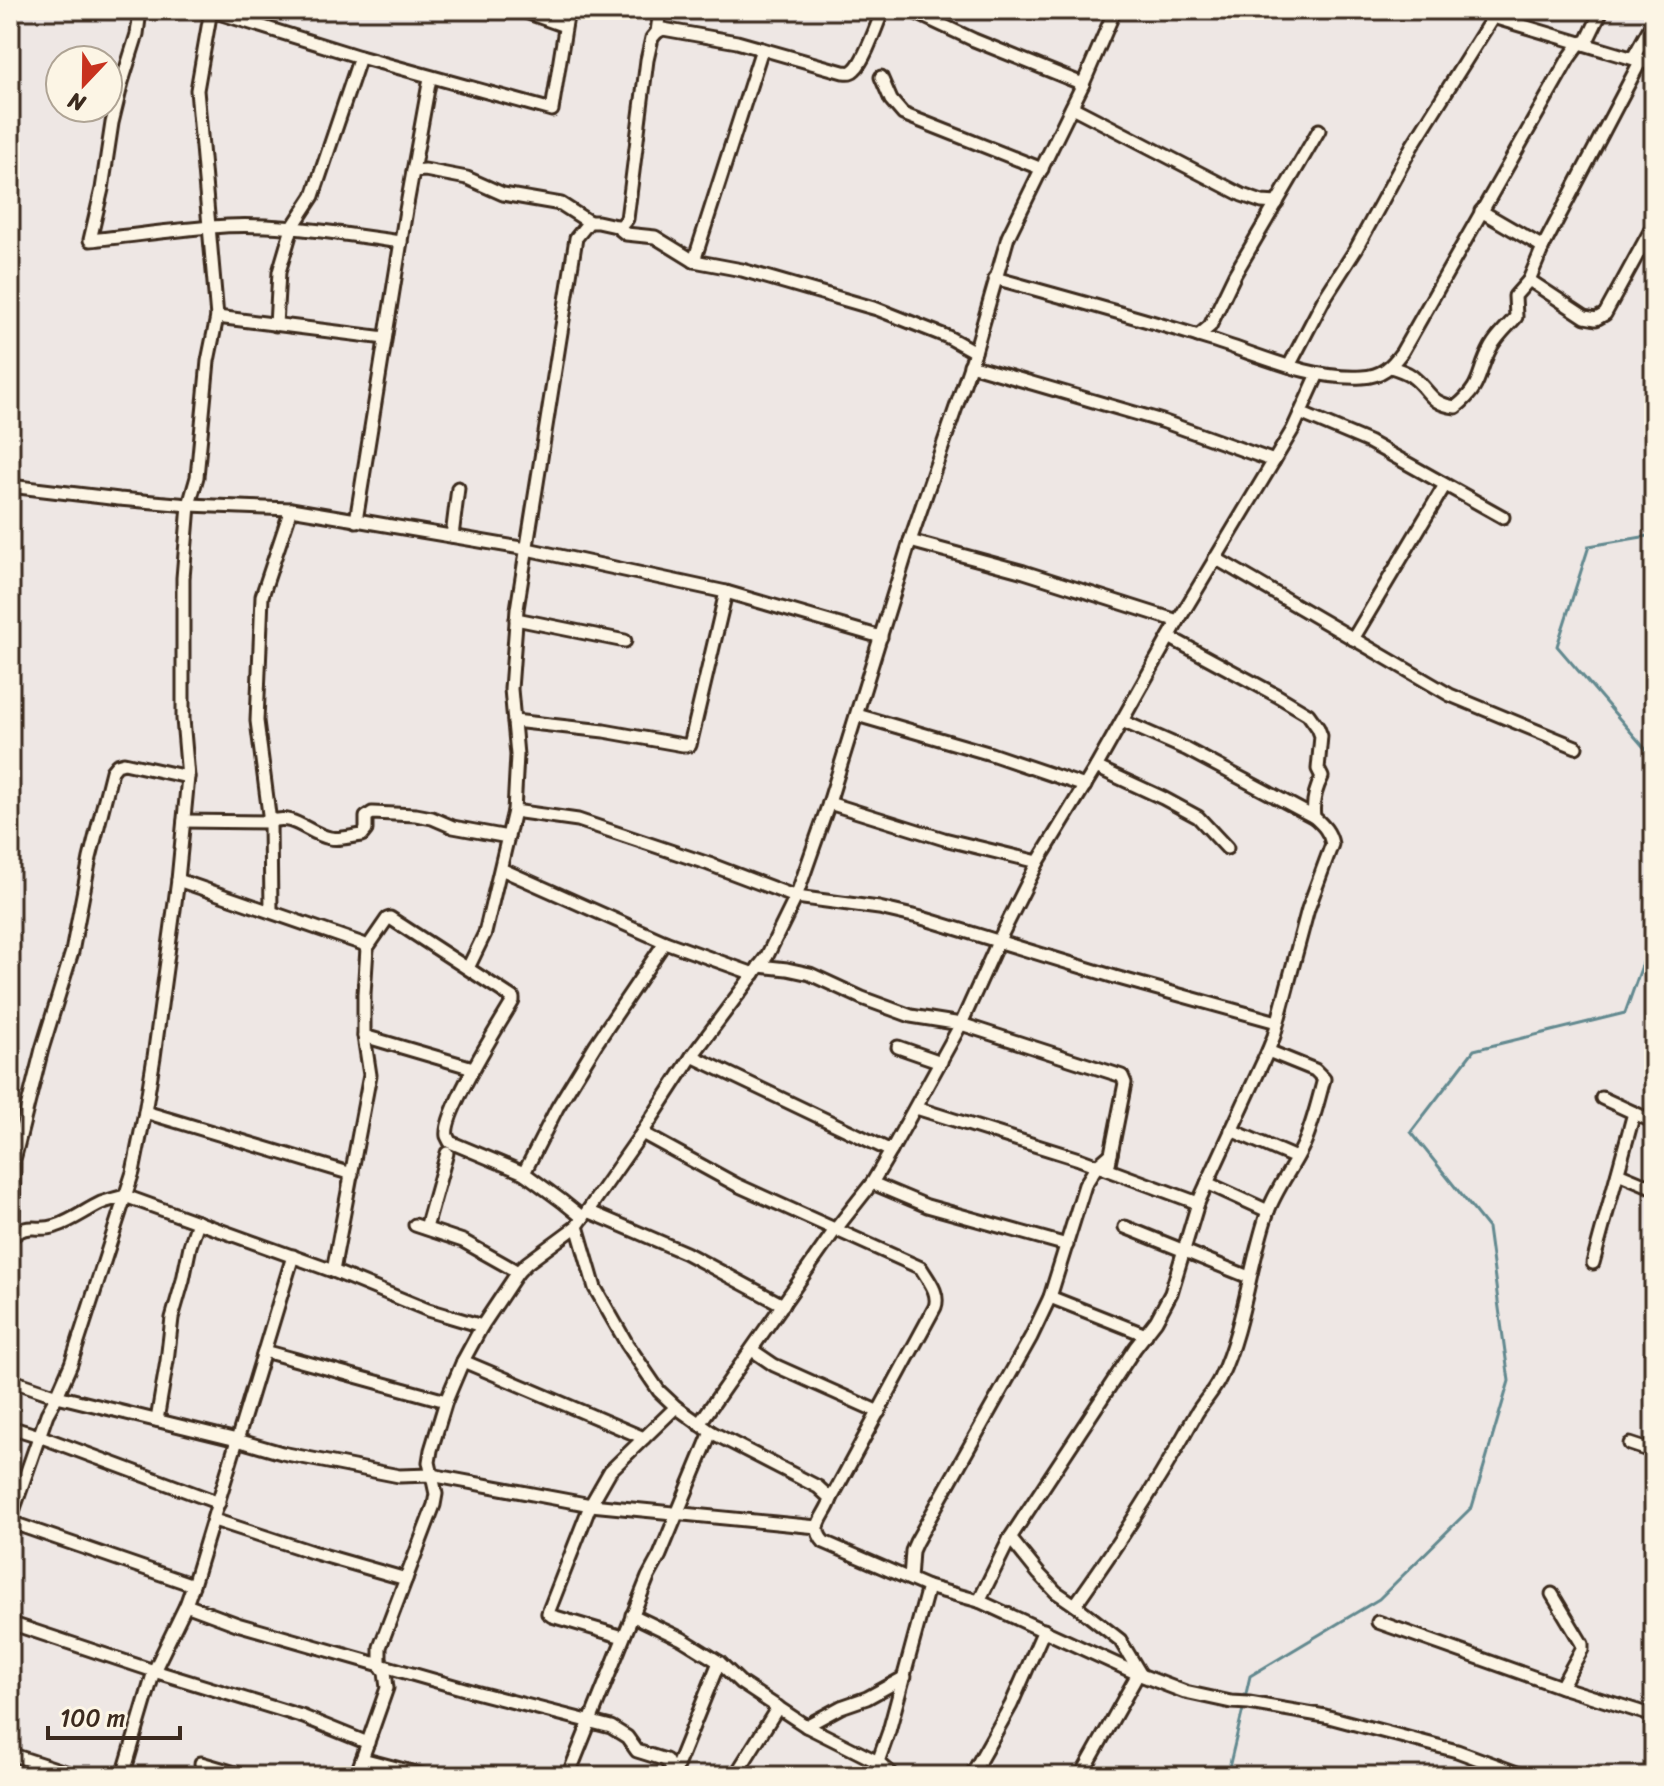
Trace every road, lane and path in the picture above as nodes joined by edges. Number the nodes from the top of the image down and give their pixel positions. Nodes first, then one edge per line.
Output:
1 (212, 10) edge
2 (520, 10) edge
3 (568, 10) edge
4 (660, 10) edge
5 (883, 10) edge
6 (910, 10) edge
7 (1115, 10) edge
8 (1602, 10) edge
9 (140, 11) edge
10 (1654, 20) edge
11 (565, 26) junction
12 (657, 32) junction
13 (1580, 43) junction
14 (762, 49) junction
15 (360, 57) junction
16 (1637, 59) junction
17 (1654, 65) edge
18 (881, 77) dead end
19 (430, 78) junction
20 (1083, 84) junction
21 (1072, 107) junction
22 (1319, 130) dead end
23 (1042, 169) junction
24 (413, 171) junction
25 (1277, 203) junction
26 (1481, 211) junction
27 (589, 222) junction
28 (1654, 224) edge
29 (616, 226) junction
30 (209, 227) junction
31 (292, 228) junction
32 (401, 242) junction
33 (1543, 247) junction
34 (694, 261) junction
35 (995, 278) junction
36 (1529, 280) junction
37 (217, 317) junction
38 (276, 325) junction
39 (1210, 326) junction
40 (1198, 336) junction
41 (385, 338) junction
42 (1211, 340) junction
43 (975, 352) junction
44 (970, 365) junction
45 (1289, 366) junction
46 (1391, 367) junction
47 (1318, 374) junction
48 (1300, 413) junction
49 (1274, 461) junction
50 (1445, 485) junction
51 (10, 486) edge
52 (458, 488) dead end
53 (189, 505) junction
54 (291, 509) junction
55 (1503, 517) dead end
56 (356, 521) junction
57 (452, 536) junction
58 (910, 541) junction
59 (527, 549) junction
60 (1215, 558) junction
61 (726, 592) junction
62 (516, 619) junction
63 (1178, 621) junction
64 (881, 637) junction
65 (1169, 637) junction
66 (1353, 639) junction
67 (625, 641) dead end
68 (857, 715) junction
69 (514, 721) junction
70 (1122, 721) junction
71 (1576, 747) dead end
72 (1096, 767) junction
73 (188, 777) junction
74 (1085, 786) junction
75 (829, 803) junction
76 (514, 811) junction
77 (1314, 817) junction
78 (184, 821) junction
79 (270, 822) junction
80 (508, 837) junction
81 (1227, 848) dead end
82 (1038, 862) junction
83 (501, 869) junction
84 (178, 880) junction
85 (796, 897) junction
86 (271, 911) junction
87 (665, 942) junction
88 (998, 942) junction
89 (367, 948) junction
90 (468, 968) junction
91 (756, 970) junction
92 (1277, 1022) junction
93 (961, 1024) junction
94 (364, 1036) junction
95 (898, 1047) dead end
96 (1268, 1051) junction
97 (692, 1056) junction
98 (941, 1062) junction
99 (473, 1068) junction
100 (1602, 1098) dead end
101 (916, 1108) junction
102 (145, 1112) junction
103 (1634, 1113) junction
104 (1654, 1122) edge
105 (1231, 1130) junction
106 (642, 1133) junction
107 (891, 1151) junction
108 (447, 1153) dead end
109 (1296, 1158) junction
110 (1079, 1159) junction
111 (1103, 1167) junction
112 (524, 1173) junction
113 (1618, 1173) junction
114 (352, 1174) junction
115 (872, 1183) junction
116 (1207, 1183) junction
117 (1085, 1185) junction
118 (1654, 1188) edge
119 (125, 1196) junction
120 (1198, 1203) junction
121 (1268, 1211) junction
122 (582, 1218) junction
123 (198, 1222) junction
124 (1125, 1227) dead end
125 (835, 1230) junction
126 (12, 1236) edge
127 (1067, 1245) junction
128 (1184, 1252) junction
129 (293, 1256) junction
130 (1593, 1263) dead end
131 (333, 1271) junction
132 (518, 1272) junction
133 (1249, 1277) junction
134 (1050, 1297) junction
135 (783, 1305) junction
136 (482, 1326) junction
137 (1146, 1335) junction
138 (752, 1350) junction
139 (264, 1351) junction
140 (463, 1361) junction
141 (10, 1380) edge
142 (57, 1396) junction
143 (446, 1401) junction
144 (676, 1407) junction
145 (879, 1412) junction
146 (157, 1420) junction
147 (699, 1424) junction
148 (10, 1427) edge
149 (711, 1432) junction
150 (39, 1436) junction
151 (644, 1438) junction
152 (237, 1440) junction
153 (1630, 1444) dead end
154 (1654, 1452) edge
155 (431, 1475) junction
156 (831, 1499) junction
157 (219, 1503) junction
158 (591, 1505) junction
159 (678, 1512) junction
160 (214, 1520) junction
161 (10, 1521) edge
162 (817, 1527) junction
163 (1010, 1538) junction
164 (406, 1579) junction
165 (910, 1579) junction
166 (193, 1585) junction
167 (928, 1587) junction
168 (1552, 1594) dead end
169 (979, 1601) junction
170 (186, 1605) junction
171 (1075, 1605) junction
172 (632, 1615) junction
173 (1378, 1622) dead end
174 (10, 1623) edge
175 (1044, 1630) junction
176 (623, 1637) junction
177 (719, 1662) junction
178 (380, 1665) junction
179 (154, 1671) junction
180 (1139, 1674) junction
181 (905, 1677) junction
182 (1561, 1687) junction
183 (778, 1707) junction
184 (1654, 1716) edge
185 (590, 1722) junction
186 (806, 1726) junction
187 (368, 1743) junction
188 (10, 1754) edge
189 (362, 1759) junction
190 (878, 1762) junction
191 (201, 1763) dead end
192 (673, 1775) edge
193 (78, 1776) edge
194 (123, 1776) edge
195 (245, 1776) edge
196 (356, 1776) edge
197 (427, 1776) edge
198 (568, 1776) edge
199 (735, 1776) edge
200 (873, 1776) edge
201 (894, 1776) edge
202 (971, 1776) edge
203 (1081, 1776) edge
204 (1525, 1776) edge

1 - 15 street
1 - 30 street
2 - 11 street
3 - 11 street
4 - 12 street
5 - 14 street
6 - 20 street
7 - 20 street
8 - 13 street
9 - 30 street
10 - 16 street
11 - 19 street
12 - 14 street
12 - 29 street
13 - 16 street
13 - 26 street
13 - 45 street
14 - 34 street
15 - 19 street
15 - 31 street
16 - 17 street
16 - 33 street
18 - 23 street
19 - 24 street
20 - 21 street
21 - 23 street
21 - 25 street
22 - 25 street
23 - 35 street
24 - 27 street
24 - 32 street
25 - 39 street
26 - 33 street
26 - 46 street
27 - 29 street
27 - 59 street
28 - 36 street
29 - 34 street
30 - 31 street
30 - 37 street
31 - 32 street
31 - 38 street
32 - 41 street
33 - 36 street
34 - 43 street
35 - 40 street
35 - 43 street
36 - 46 street
37 - 38 street
37 - 53 street
38 - 41 street
39 - 40 street
39 - 42 street
40 - 42 street
41 - 56 street
42 - 45 street
43 - 44 street
44 - 49 street
44 - 58 street
45 - 47 street
46 - 47 street
47 - 48 street
48 - 49 street
48 - 50 street
49 - 60 street
50 - 55 street
50 - 66 street
51 - 53 street
52 - 57 street
53 - 54 street
53 - 73 street
54 - 56 street
54 - 79 street
56 - 57 street
57 - 59 street
58 - 63 street
58 - 64 street
59 - 61 street
59 - 62 street
60 - 63 street
60 - 66 street
61 - 64 street
61 - 69 street
62 - 67 street
62 - 69 street
63 - 65 street
64 - 68 street
65 - 70 street
65 - 77 street
66 - 71 street
68 - 74 street
68 - 75 street
69 - 76 street
70 - 72 street
70 - 77 street
72 - 74 street
72 - 81 street
73 - 78 street
73 - 126 street
74 - 82 street
75 - 82 street
75 - 85 street
76 - 80 street
76 - 85 street
77 - 92 street
78 - 79 street
78 - 84 street
79 - 80 street
79 - 86 street
80 - 83 street
82 - 88 street
83 - 87 street
83 - 90 street
84 - 86 street
84 - 102 street
85 - 88 street
85 - 91 street
86 - 89 street
87 - 91 street
87 - 112 street
88 - 92 street
88 - 93 street
89 - 90 street
89 - 94 street
90 - 99 street
91 - 93 street
91 - 97 street
92 - 96 street
93 - 98 street
93 - 111 street
94 - 99 street
94 - 114 street
95 - 98 street
96 - 105 street
96 - 109 street
97 - 106 street
97 - 107 street
98 - 101 street
99 - 112 street
100 - 103 street
101 - 107 street
101 - 110 street
102 - 114 street
102 - 119 street
103 - 104 street
103 - 113 street
105 - 109 street
105 - 116 street
106 - 122 street
106 - 125 street
107 - 115 street
108 - 132 street
109 - 121 street
110 - 111 street
110 - 117 street
111 - 117 street
111 - 120 street
112 - 122 street
113 - 118 street
113 - 130 street
114 - 131 street
115 - 125 street
115 - 127 street
116 - 120 street
116 - 121 street
117 - 127 street
119 - 123 street
119 - 126 street
119 - 142 street
120 - 128 street
121 - 133 street
122 - 132 street
122 - 135 street
122 - 144 street
123 - 129 street
123 - 146 street
124 - 128 street
125 - 135 street
125 - 145 street
127 - 134 street
128 - 133 street
128 - 137 street
129 - 131 street
129 - 139 street
131 - 136 street
132 - 136 street
133 - 171 street
134 - 137 street
134 - 165 street
135 - 138 street
136 - 140 street
137 - 163 street
138 - 145 street
138 - 147 street
139 - 143 street
139 - 152 street
140 - 143 street
140 - 151 street
141 - 142 street
142 - 146 street
142 - 150 street
143 - 155 street
144 - 147 street
144 - 151 street
145 - 156 street
146 - 152 street
147 - 149 street
148 - 150 street
149 - 156 street
149 - 159 street
150 - 157 street
150 - 161 street
151 - 158 street
152 - 155 street
152 - 157 street
153 - 154 street
155 - 158 street
155 - 164 street
156 - 162 street
157 - 160 street
158 - 159 street
158 - 176 street
159 - 162 street
159 - 172 street
160 - 164 street
160 - 166 street
161 - 166 street
162 - 165 street
163 - 169 street
163 - 171 street
164 - 178 street
165 - 167 street
166 - 170 street
167 - 169 street
167 - 181 street
168 - 182 street
169 - 175 street
170 - 178 street
170 - 179 street
171 - 180 street
172 - 176 street
172 - 177 street
173 - 182 street
174 - 179 street
175 - 180 street
175 - 202 street
176 - 185 street
177 - 183 street
177 - 192 street
178 - 185 street
178 - 187 street
179 - 187 street
179 - 194 street
180 - 203 street
180 - 204 street
181 - 186 street
181 - 190 street
182 - 184 street
183 - 186 street
183 - 199 street
185 - 192 street
185 - 198 street
186 - 190 street
187 - 189 street
188 - 193 street
189 - 196 street
189 - 197 street
190 - 200 street
190 - 201 street
191 - 195 street

